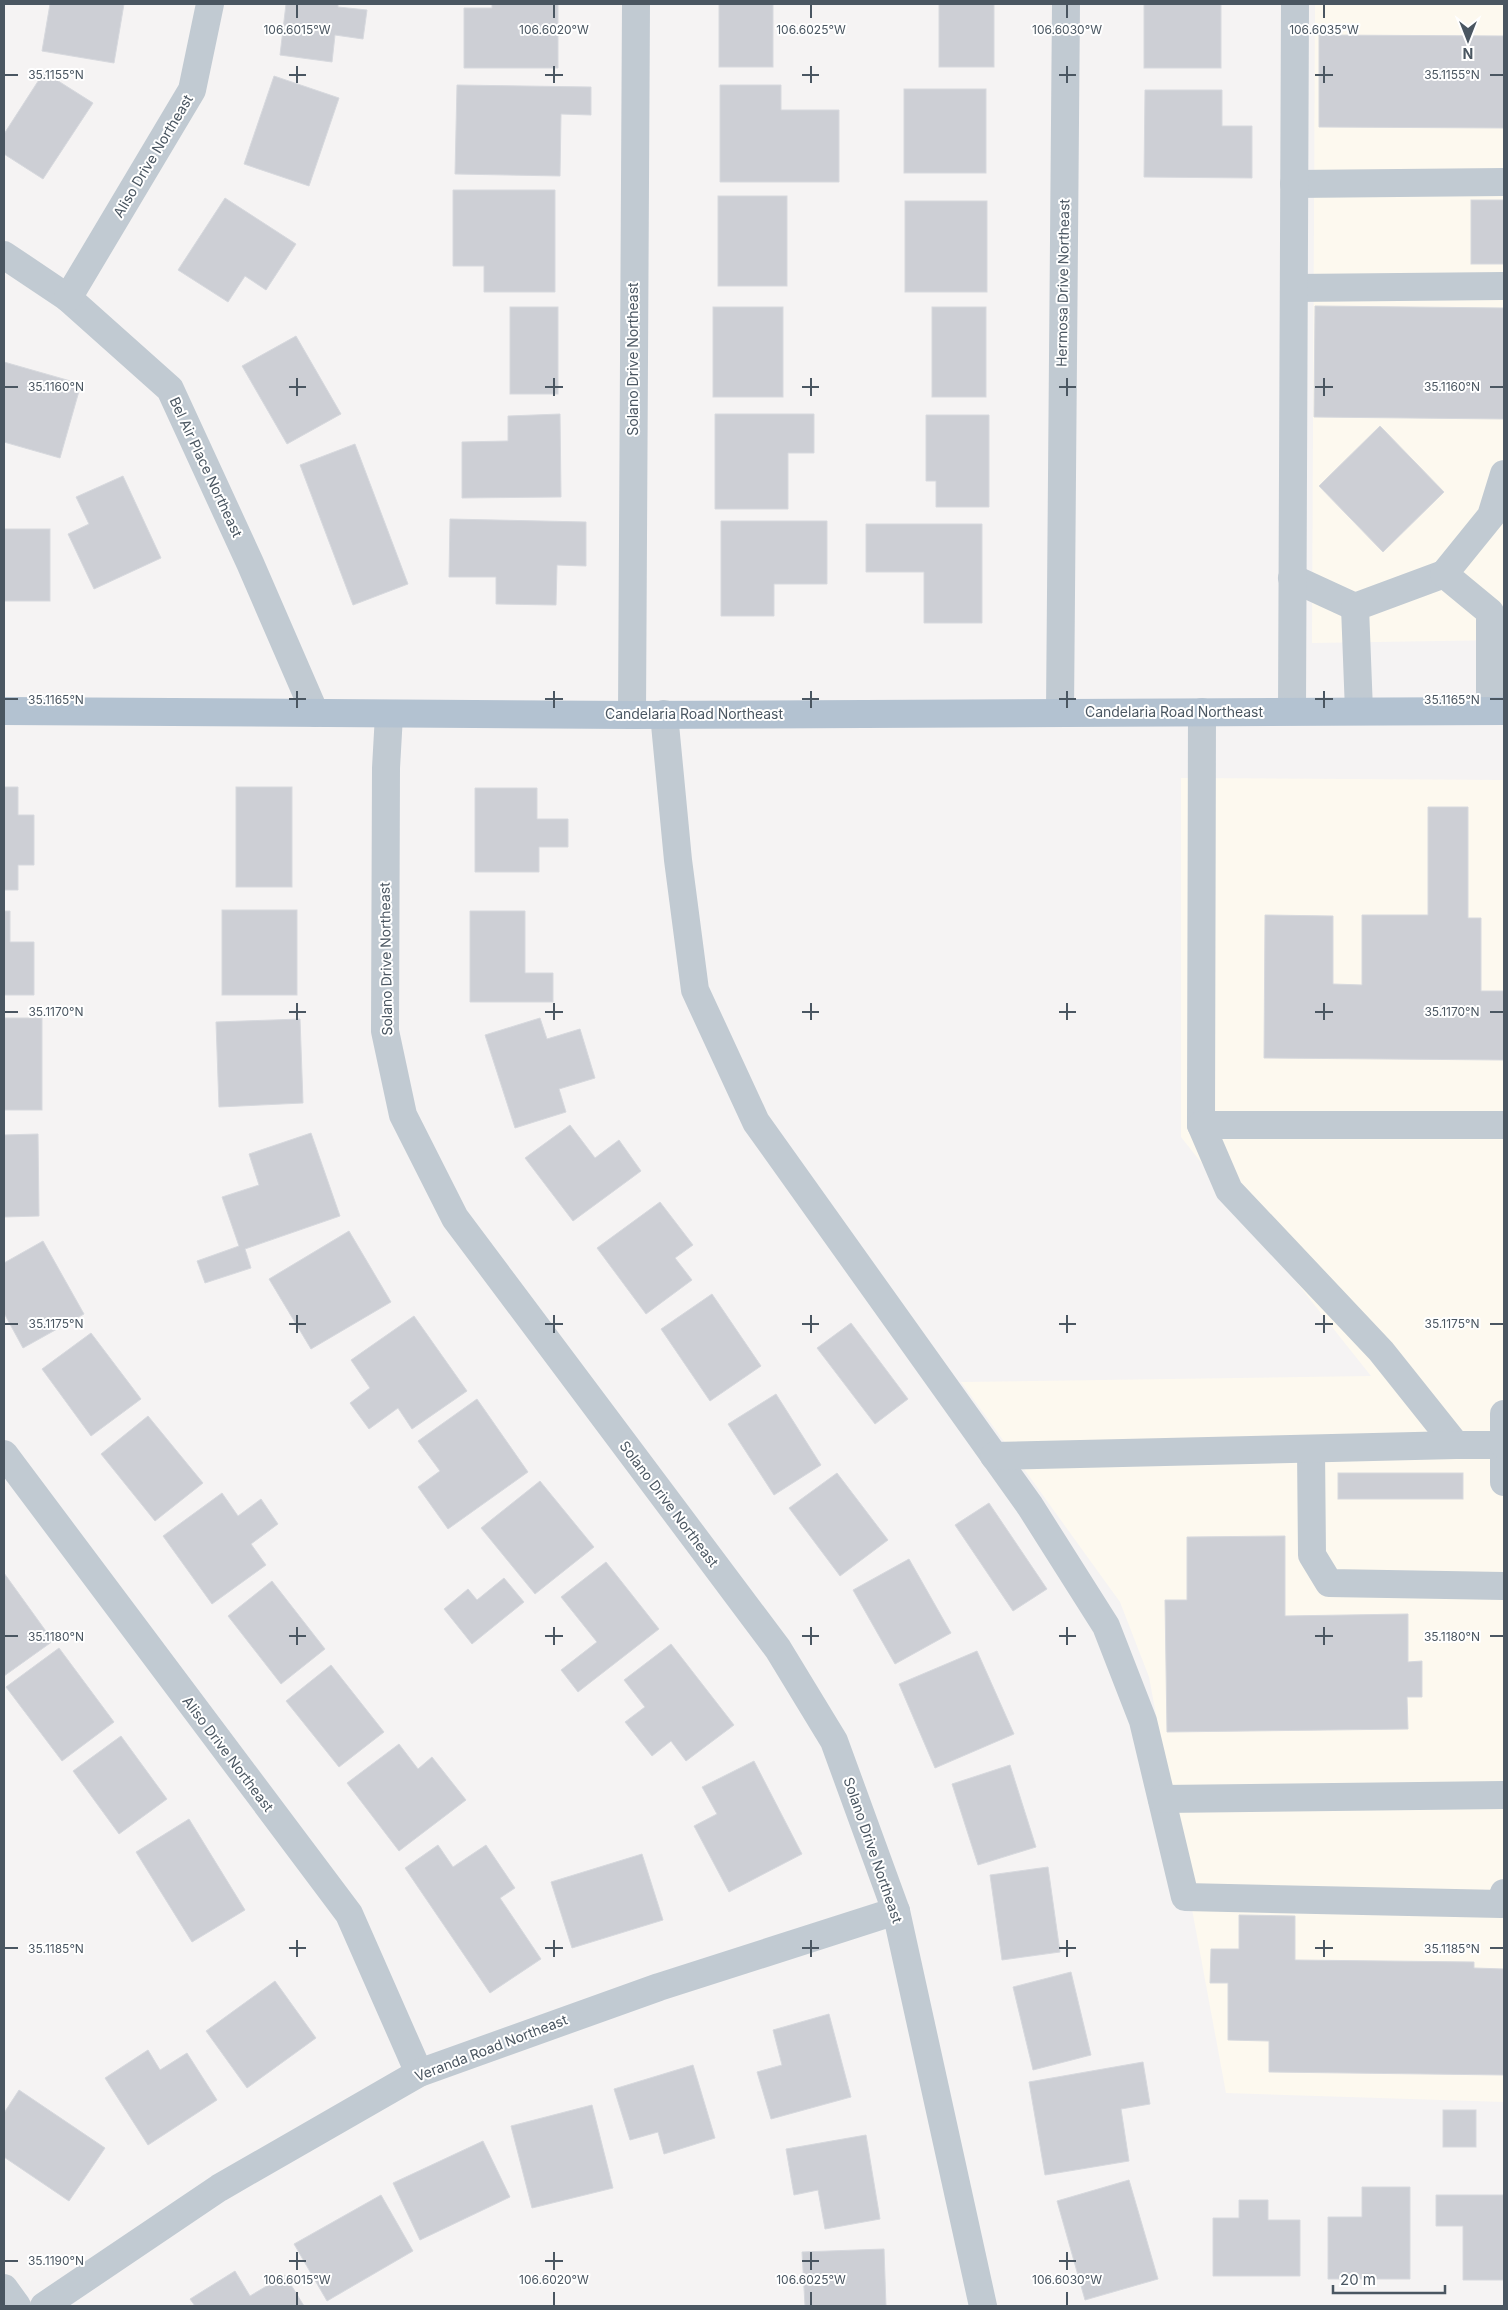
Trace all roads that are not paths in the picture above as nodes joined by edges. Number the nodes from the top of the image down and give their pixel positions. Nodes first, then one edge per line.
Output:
1 (210, 4) edge
2 (636, 4) edge
3 (1066, 4) edge
4 (1295, 4) edge
5 (1504, 182) edge
6 (1294, 184) junction
7 (4, 255) edge
8 (1504, 286) edge
9 (1294, 288) junction
10 (68, 298) junction
11 (1504, 474) edge
12 (1444, 574) junction
13 (1292, 578) junction
14 (1355, 607) junction
15 (1497, 710) edge
16 (4, 711) edge
17 (1292, 711) junction
18 (1359, 711) junction
19 (1060, 712) junction
20 (1202, 712) junction
21 (315, 713) junction
22 (664, 714) junction
23 (389, 715) junction
24 (632, 715) junction
25 (1201, 1125) junction
26 (1504, 1125) edge
27 (1504, 1414) edge
28 (1456, 1445) junction
29 (1504, 1445) edge
30 (1311, 1449) junction
31 (4, 1454) edge
32 (994, 1456) junction
33 (1504, 1482) edge
34 (1504, 1586) edge
35 (1504, 1795) edge
36 (1162, 1799) junction
37 (1504, 1893) edge
38 (896, 1911) junction
39 (419, 2073) junction
40 (4, 2288) edge
41 (17, 2306) edge
42 (44, 2306) edge
43 (983, 2306) edge

1 - 10 street, Aliso Drive Northeast
2 - 24 street, Solano Drive Northeast
3 - 19 street, Hermosa Drive Northeast
4 - 6 street
5 - 6 street
6 - 9 street
7 - 10 street, Bel Air Place Northeast
8 - 9 street
9 - 13 street
10 - 21 street, Bel Air Place Northeast
11 - 12 street
12 - 14 street
12 - 15 street
13 - 14 street
13 - 17 street
14 - 18 street
15 - 18 main road, Candelaria Road Northeast
16 - 21 main road, Candelaria Road Northeast
17 - 18 main road, Candelaria Road Northeast
17 - 20 main road, Candelaria Road Northeast
19 - 20 main road, Candelaria Road Northeast
19 - 22 main road, Candelaria Road Northeast
20 - 25 street
21 - 23 main road, Candelaria Road Northeast
22 - 24 main road, Candelaria Road Northeast
22 - 32 street
23 - 24 main road, Candelaria Road Northeast
23 - 38 street, Solano Drive Northeast
25 - 26 street
25 - 28 street
27 - 29 street
28 - 29 street
28 - 30 street
29 - 33 street
30 - 32 street
30 - 34 street
31 - 39 street, Aliso Drive Northeast
32 - 36 street
35 - 36 street
36 - 37 street
38 - 39 street, Veranda Road Northeast
38 - 43 street, Solano Drive Northeast
39 - 42 street, Veranda Road Northeast
40 - 41 street

